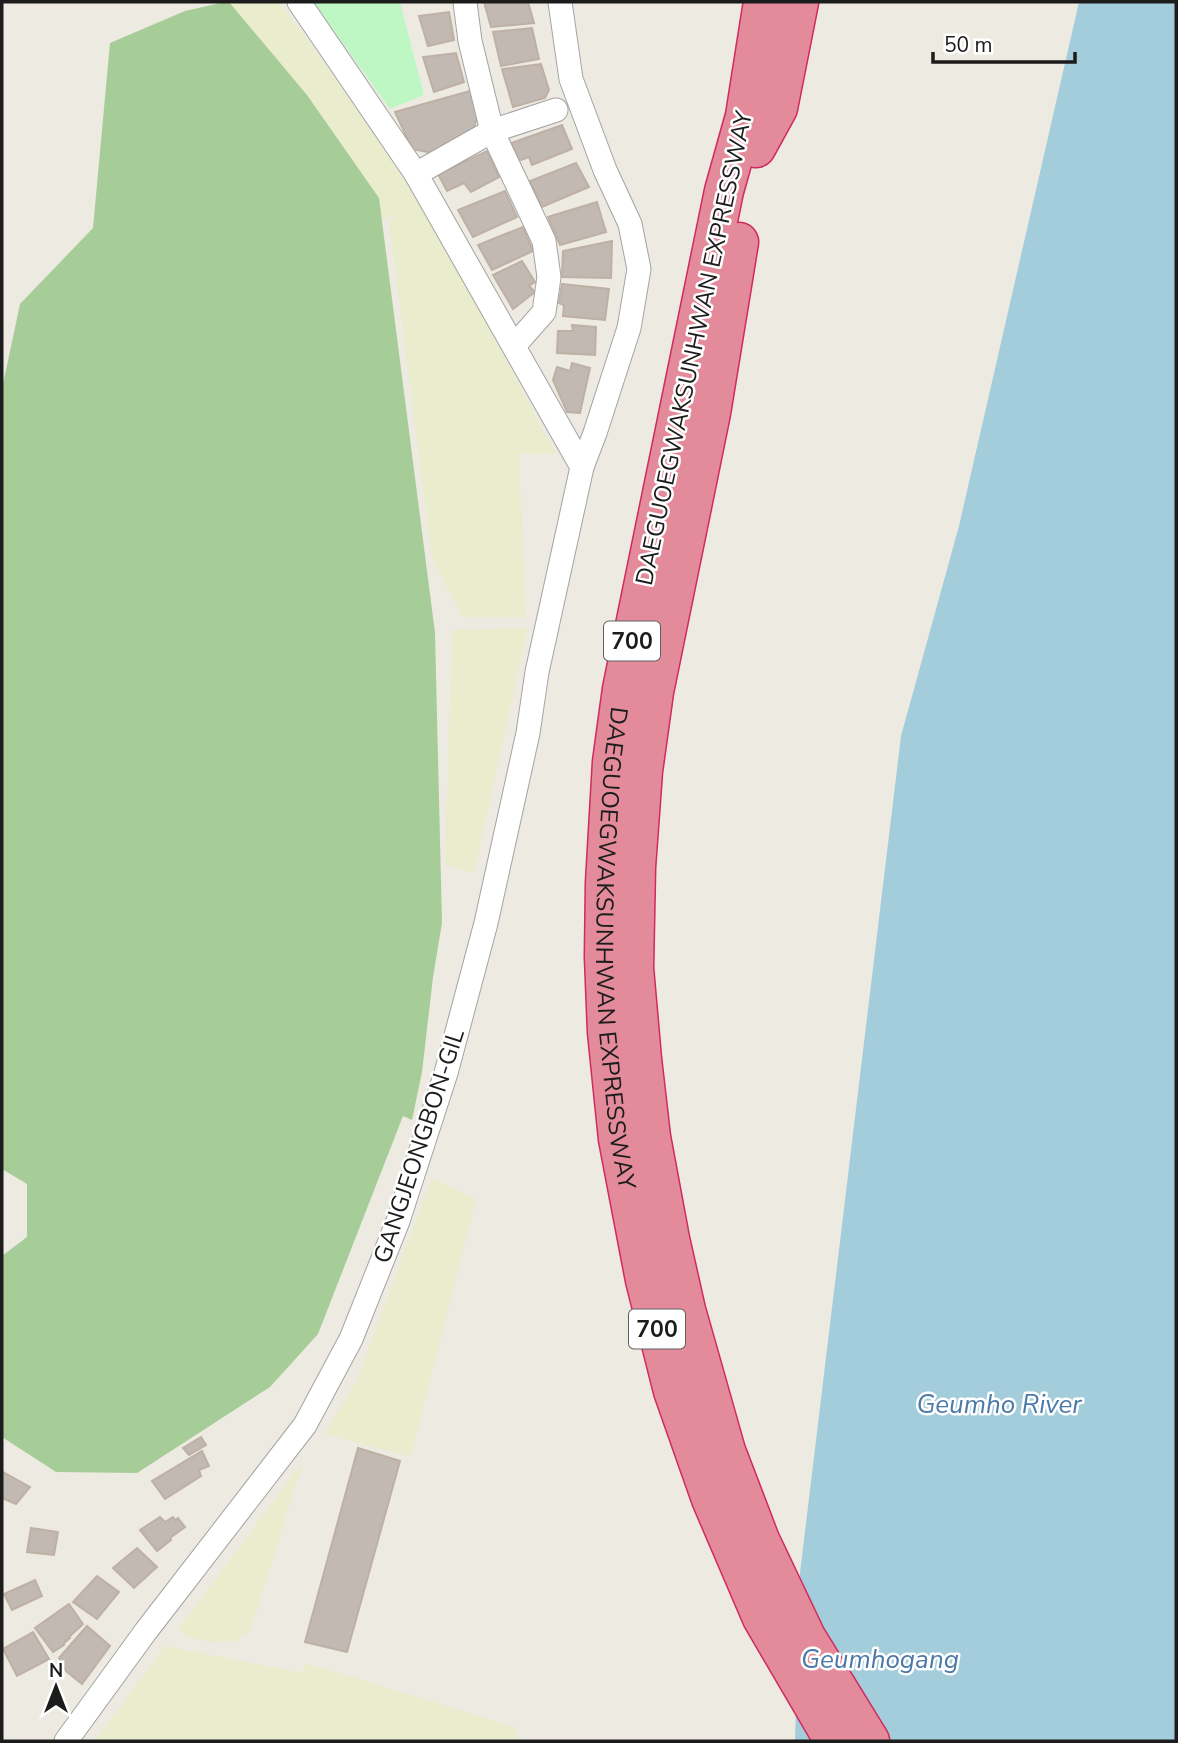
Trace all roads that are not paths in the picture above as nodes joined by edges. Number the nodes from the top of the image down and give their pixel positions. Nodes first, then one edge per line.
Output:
1 (299, 2) edge
2 (466, 2) edge
3 (560, 2) edge
4 (748, 2) edge
5 (763, 2) edge
6 (779, 2) edge
7 (799, 2) edge
8 (556, 110) dead end
9 (492, 131) junction
10 (751, 132) junction
11 (416, 174) junction
12 (514, 346) junction
13 (582, 467) junction
14 (621, 887) junction
15 (66, 1741) edge
16 (834, 1741) edge
17 (870, 1741) edge

1 - 11 street
2 - 9 street
3 - 13 street, GANGJEONGBON-GIL
4 - 10 highway
5 - 10 highway, DAEGUOEGWAKSUNHWAN EXPRESSWAY / 700
6 - 10 highway, DAEGUOEGWAKSUNHWAN EXPRESSWAY / 700
7 - 10 highway
8 - 9 street
9 - 11 street
9 - 12 street
10 - 14 highway, DAEGUOEGWAKSUNHWAN EXPRESSWAY / 700
11 - 12 street
12 - 13 street
13 - 15 street, GANGJEONGBON-GIL
14 - 16 highway, DAEGUOEGWAKSUNHWAN EXPRESSWAY / 700
14 - 17 highway, DAEGUOEGWAKSUNHWAN EXPRESSWAY / 700

